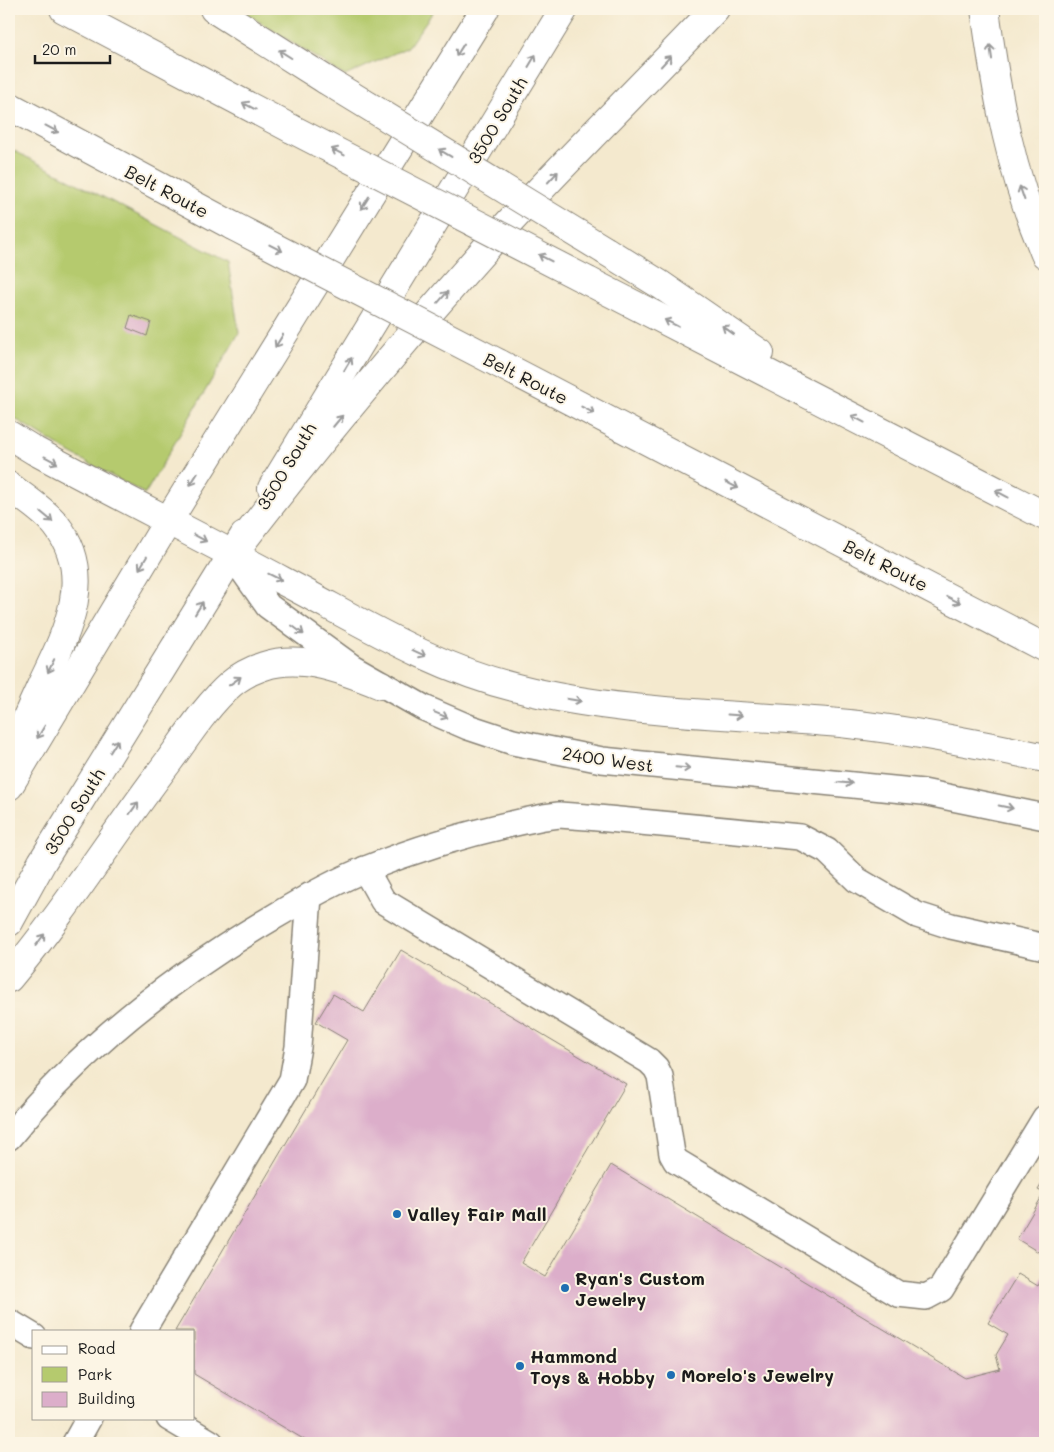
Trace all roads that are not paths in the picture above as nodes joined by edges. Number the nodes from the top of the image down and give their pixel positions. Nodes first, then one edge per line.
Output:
1 (64, 9) edge
2 (214, 9) edge
3 (485, 9) edge
4 (564, 9) edge
5 (715, 9) edge
6 (985, 9) edge
7 (9, 106) edge
8 (1045, 254) edge
9 (823, 401) junction
10 (9, 435) edge
11 (9, 486) edge
12 (1045, 516) edge
13 (168, 521) junction
14 (232, 555) junction
15 (1045, 648) edge
16 (381, 685) junction
17 (1045, 758) edge
18 (9, 760) edge
19 (9, 786) edge
20 (1045, 817) edge
21 (365, 869) junction
22 (309, 896) junction
23 (9, 922) edge
24 (1045, 947) edge
25 (9, 978) edge
26 (1045, 1118) edge
27 (9, 1137) edge
28 (9, 1322) edge
29 (143, 1330) edge
30 (32, 1336) edge
31 (88, 1420) edge
32 (172, 1420) edge
33 (74, 1443) edge
34 (210, 1443) edge

9 -> 1 main road, bridge
9 -> 2 main road, bridge
3 -> 13 main road
14 -> 4 main road, 3500 South
14 -> 5 main road
8 -> 6 main road
7 -> 15 main road, Belt Route, bridge
12 -> 9 main road
10 -> 13 main road
11 -> 18 main road
13 -> 14 main road
13 -> 19 main road
14 -> 16 street, 2400 West
14 -> 17 main road
23 -> 14 main road, 3500 South
16 -> 20 street, 2400 West
25 -> 16 main road
21 - 22 street
21 - 24 street
21 - 26 street
22 - 27 street
22 - 29 street
28 - 30 street
31 - 33 street
32 - 34 street

